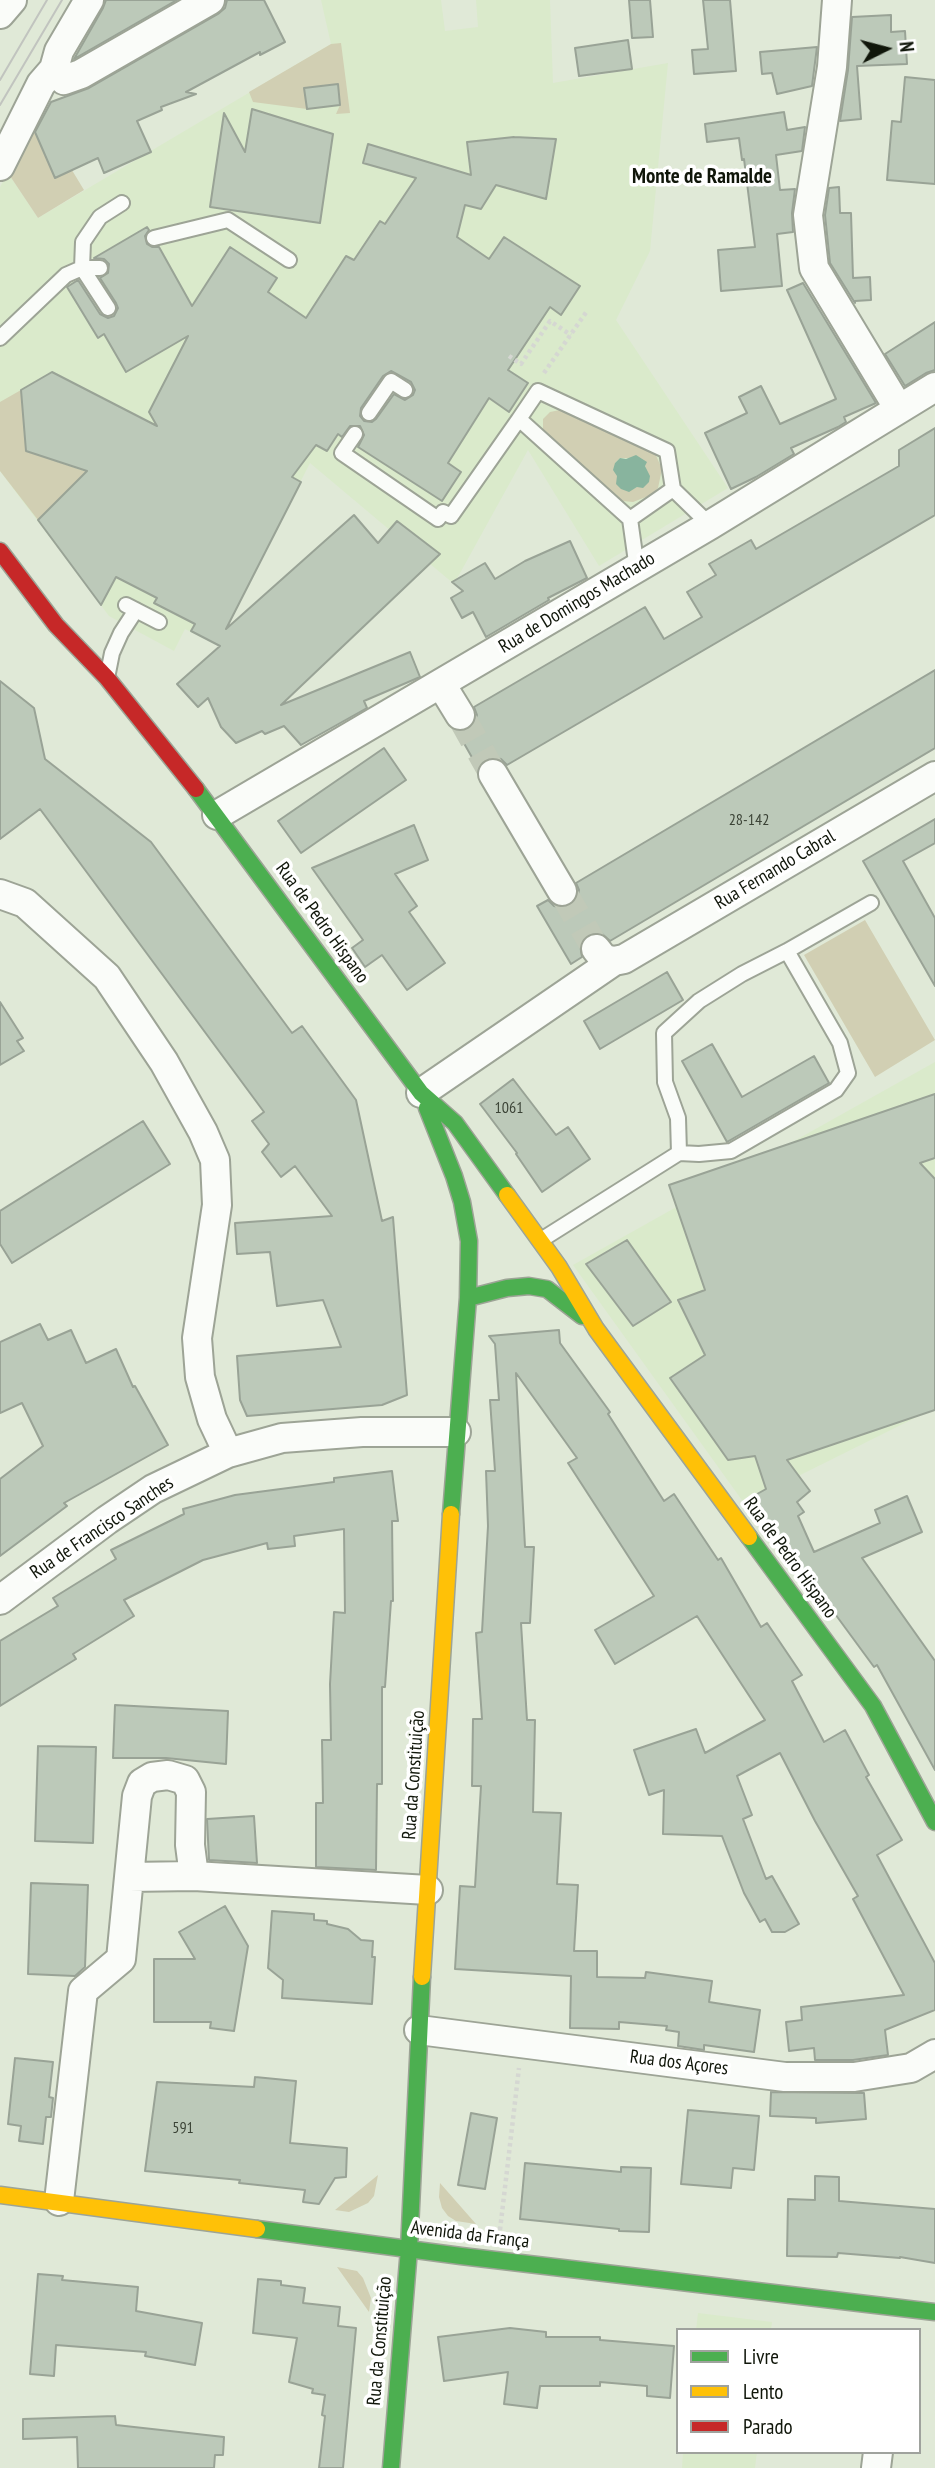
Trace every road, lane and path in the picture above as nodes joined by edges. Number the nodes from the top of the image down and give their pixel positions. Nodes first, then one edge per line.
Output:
1 (12, 0) edge
2 (89, 0) edge
3 (210, 0) edge
4 (837, 0) edge
5 (0, 14) edge
6 (54, 69) junction
7 (0, 166) edge
8 (122, 203) dead end
9 (153, 238) dead end
10 (289, 260) dead end
11 (82, 268) junction
12 (100, 268) dead end
13 (108, 308) dead end
14 (587, 311) dead end
15 (571, 335) junction
16 (0, 338) edge
17 (509, 356) dead end
18 (539, 379) dead end
19 (935, 387) edge
20 (405, 390) dead end
21 (899, 409) junction
22 (369, 413) dead end
23 (519, 419) junction
24 (355, 434) dead end
25 (673, 489) junction
26 (630, 519) junction
27 (710, 525) junction
28 (0, 551) edge
29 (637, 569) junction
30 (159, 622) dead end
31 (107, 678) junction
32 (441, 684) junction
33 (460, 715) tunnel mouth
34 (493, 774) tunnel mouth
35 (935, 776) edge
36 (217, 816) junction
37 (562, 891) tunnel mouth
38 (0, 894) edge
39 (871, 903) dead end
40 (787, 951) junction
41 (421, 1094) junction
42 (679, 1153) junction
43 (540, 1240) junction
44 (468, 1298) junction
45 (596, 1329) junction
46 (456, 1432) junction
47 (228, 1452) junction
48 (0, 1600) edge
49 (935, 1822) edge
50 (194, 1875) junction
51 (129, 1877) junction
52 (428, 1890) junction
53 (419, 2030) junction
54 (522, 2043) junction
55 (935, 2054) edge
56 (0, 2195) edge
57 (59, 2201) junction
58 (409, 2249) junction
59 (496, 2260) junction
60 (935, 2312) edge
61 (895, 2319) edge
62 (391, 2468) edge

1 - 5 street
2 - 6 street
3 - 6 street
4 - 21 street
6 - 7 street
8 - 11 lane
9 - 10 lane
11 - 12 lane
11 - 13 lane
11 - 16 lane
14 - 15 path
15 - 17 path
15 - 18 path
19 - 21 street, Rua de Domingos Machado
20 - 22 lane
21 - 27 street, Rua de Domingos Machado
23 - 24 lane
23 - 25 lane
23 - 26 lane
25 - 26 lane
25 - 27 lane
26 - 29 lane
27 - 29 street, Rua de Domingos Machado
28 - 31 main road, Rua de Pedro Hispano
29 - 32 street, Rua de Domingos Machado
30 - 31 lane
31 - 36 main road, Rua de Pedro Hispano
32 - 33 street
32 - 36 street, Rua de Domingos Machado
34 - 37 street
35 - 41 street, Rua Fernando Cabral
36 - 41 main road, Rua de Pedro Hispano
38 - 47 street
39 - 40 lane
40 - 42 lane
40 - 42 lane
41 - 43 main road, Rua de Pedro Hispano
41 - 44 main road, Rua da Constituição
42 - 43 lane
43 - 45 main road, Rua de Pedro Hispano
44 - 45 main road, Rua de Pedro Hispano
44 - 46 main road, Rua da Constituição
45 - 49 main road, Rua de Pedro Hispano
46 - 47 street, Rua de Francisco Sanches
46 - 52 main road, Rua da Constituição
47 - 48 street, Rua de Francisco Sanches
50 - 51 street
50 - 51 street
50 - 52 street
51 - 57 street
52 - 53 main road, Rua da Constituição
53 - 54 street, Rua dos Açores
53 - 58 main road, Rua da Constituição
54 - 55 street, Rua dos Açores
54 - 59 path
56 - 57 main road, Avenida da França
57 - 58 main road, Avenida da França
58 - 59 main road, Avenida da França
58 - 62 main road, Rua da Constituição
59 - 61 main road, Avenida da França
60 - 61 main road, Avenida da França

